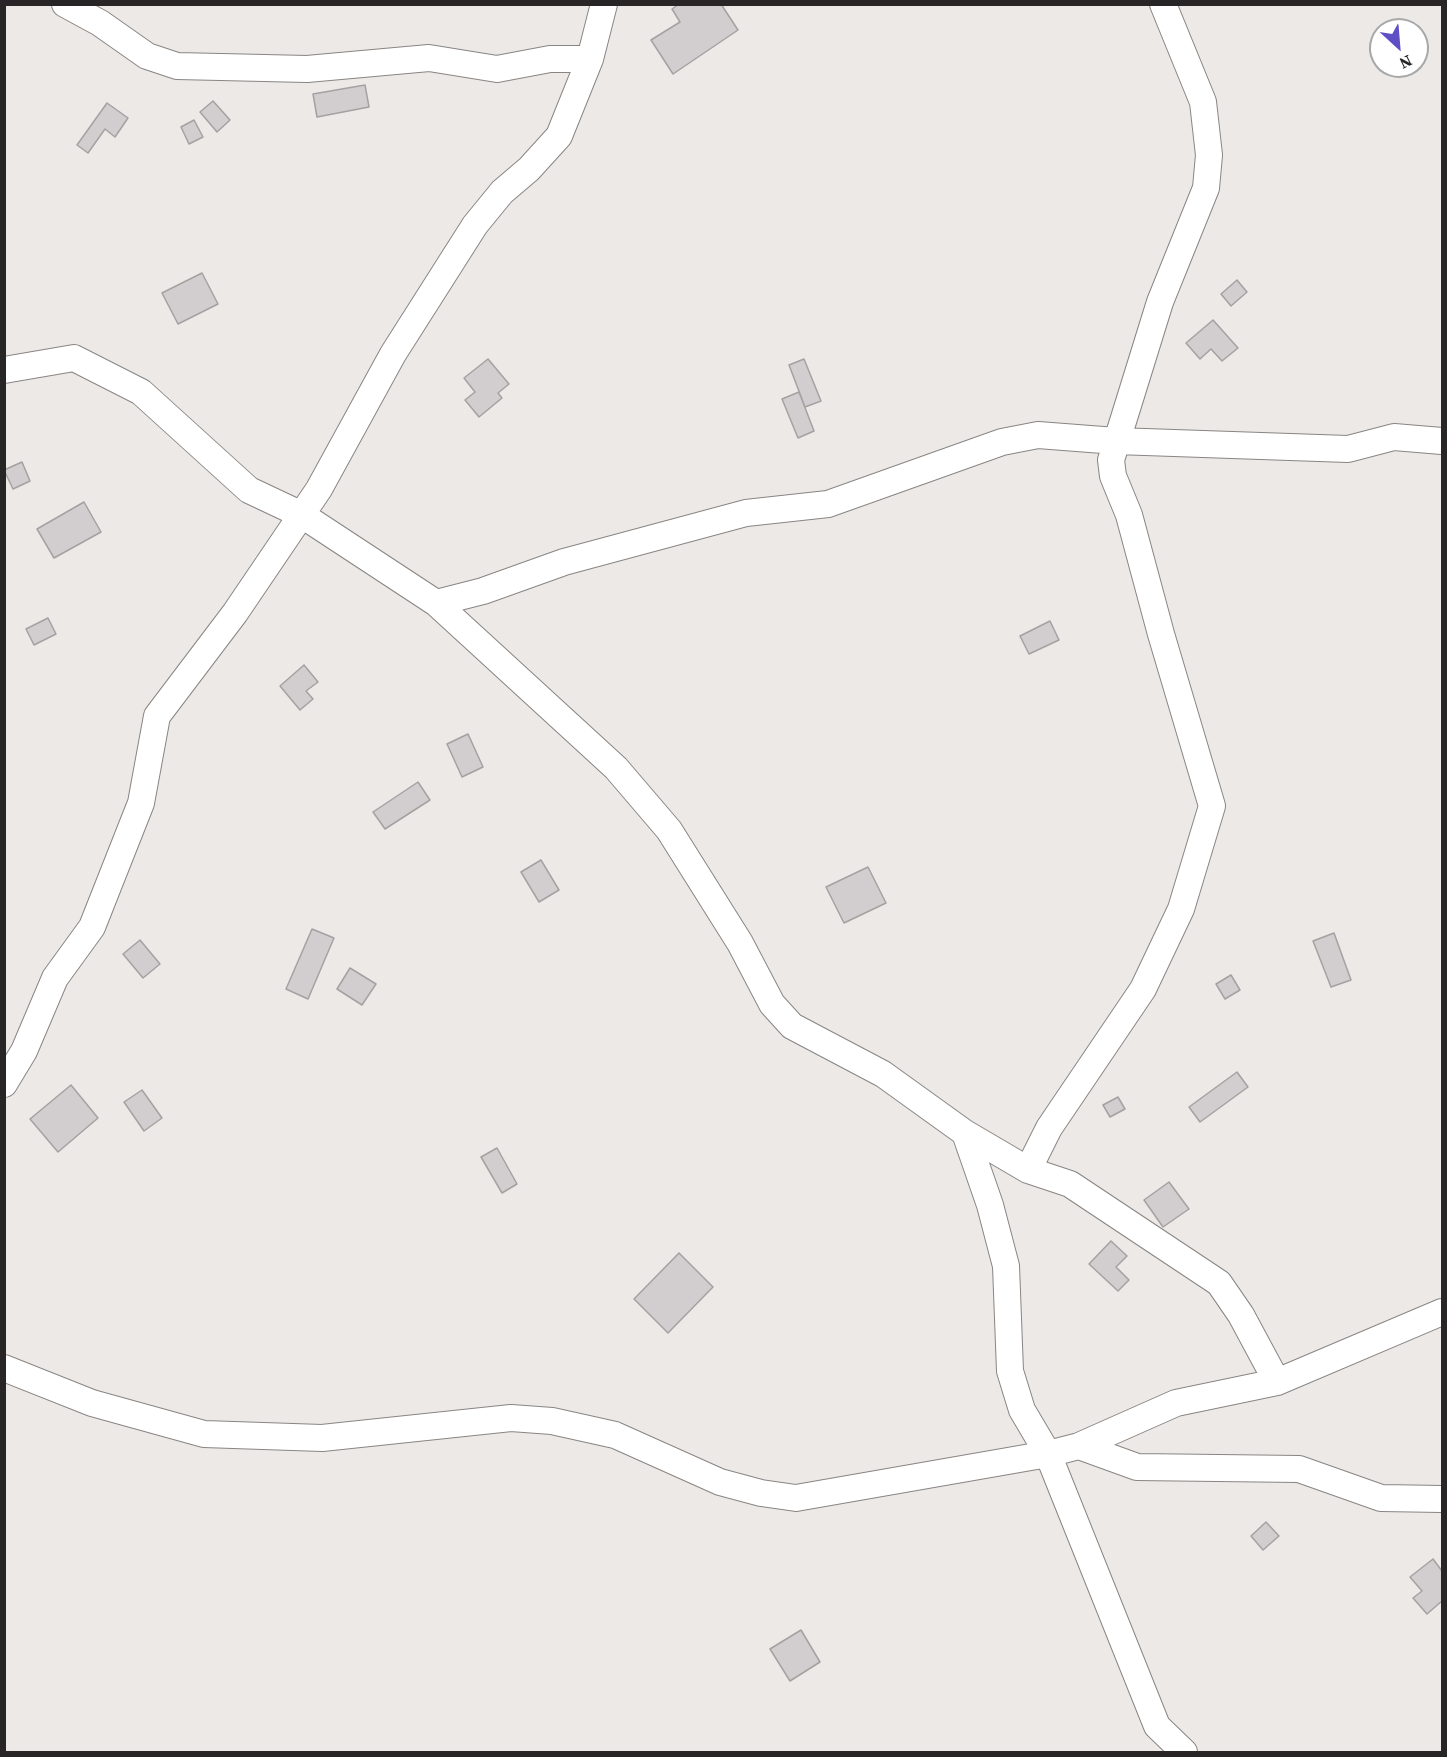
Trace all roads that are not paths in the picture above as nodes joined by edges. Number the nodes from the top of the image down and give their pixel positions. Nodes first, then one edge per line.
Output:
1 (65, 4) edge
2 (604, 4) edge
3 (1162, 4) edge
4 (590, 59) junction
5 (4, 370) edge
6 (1116, 441) junction
7 (1443, 441) edge
8 (302, 515) junction
9 (436, 603) junction
10 (4, 1084) edge
11 (965, 1133) junction
12 (1028, 1170) junction
13 (1443, 1312) edge
14 (4, 1368) edge
15 (1277, 1382) junction
16 (1079, 1446) junction
17 (1048, 1454) junction
18 (1443, 1499) edge
19 (1184, 1752) edge

1 - 4 street
2 - 4 street
3 - 6 street
4 - 8 street
5 - 8 street
6 - 7 street
6 - 9 street
6 - 12 street
8 - 9 street
8 - 10 street
9 - 11 street
11 - 12 street
11 - 17 street
12 - 15 street
13 - 15 street
14 - 17 street
15 - 16 street
16 - 17 street
16 - 18 street
17 - 19 street

